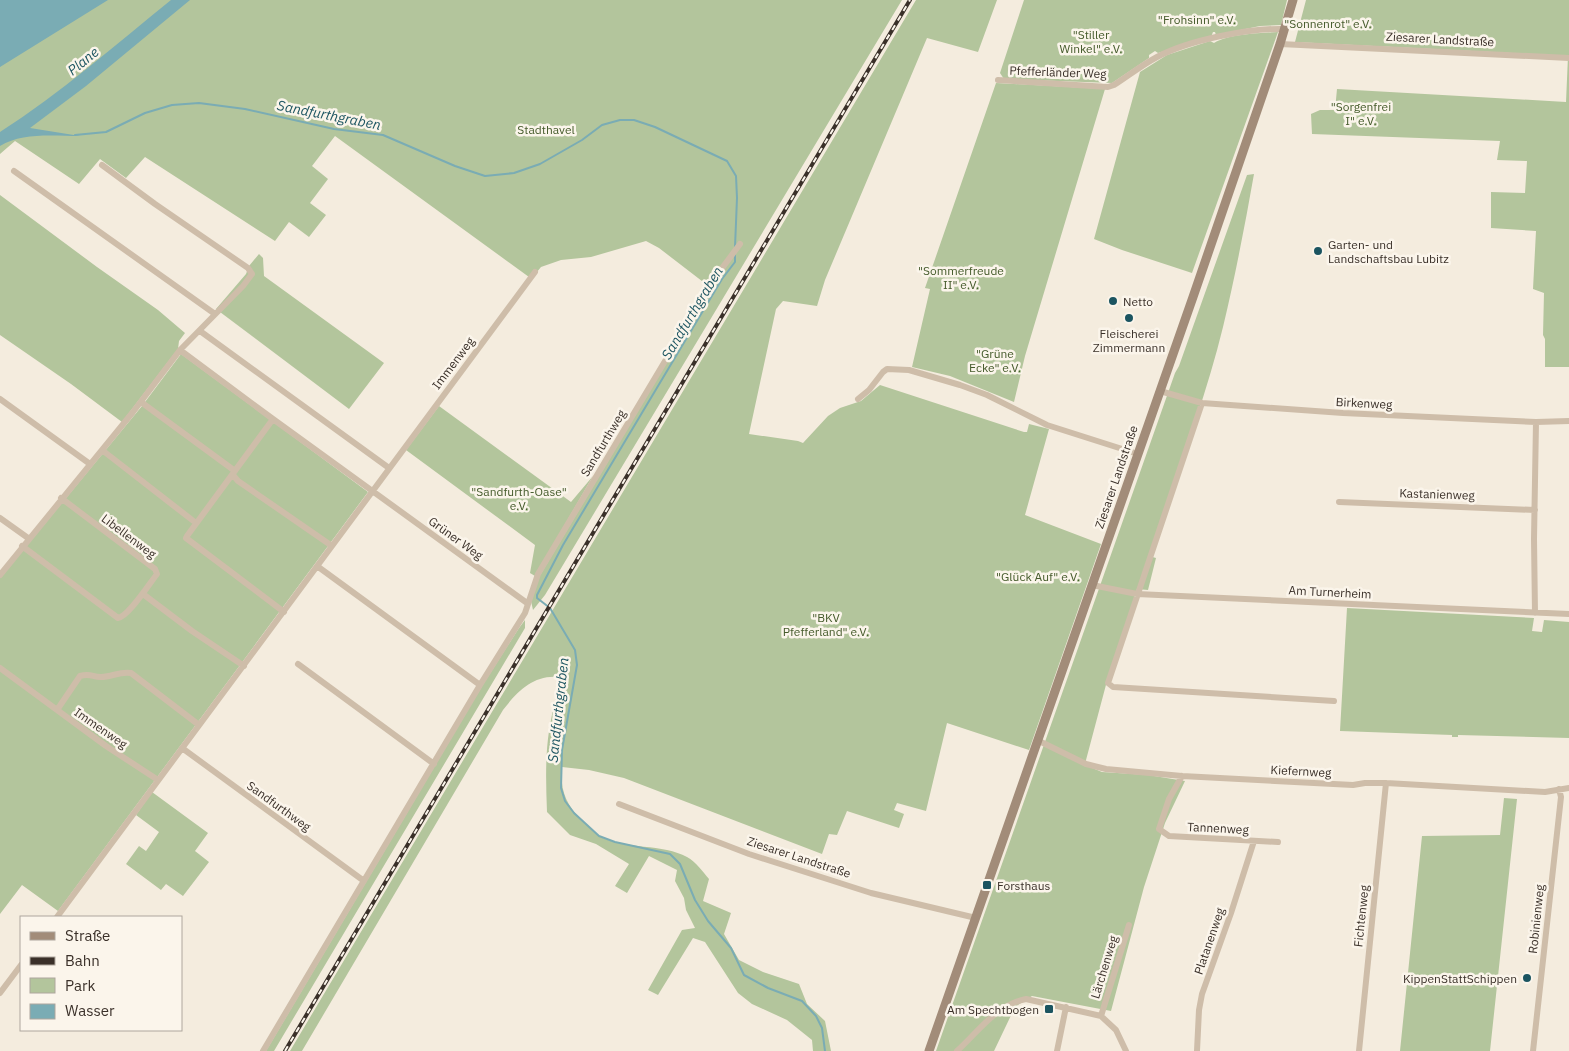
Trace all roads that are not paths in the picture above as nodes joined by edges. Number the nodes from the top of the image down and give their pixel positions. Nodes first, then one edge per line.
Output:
1 (1293, 0) edge
2 (1285, 29) junction
3 (1280, 44) junction
4 (1569, 58) edge
5 (998, 80) dead end
6 (102, 165) dead end
7 (14, 171) dead end
8 (740, 244) dead end
9 (535, 272) dead end
10 (215, 314) junction
11 (200, 331) junction
12 (180, 350) junction
13 (1160, 391) junction
14 (0, 399) edge
15 (858, 399) dead end
16 (141, 402) junction
17 (1202, 403) junction
18 (273, 419) junction
19 (1536, 422) junction
20 (1569, 422) edge
21 (102, 450) junction
22 (1138, 454) junction
23 (90, 464) junction
24 (389, 468) junction
25 (234, 473) junction
26 (372, 491) junction
27 (61, 498) junction
28 (1339, 502) dead end
29 (1534, 510) junction
30 (0, 518) edge
31 (196, 524) junction
32 (28, 538) junction
33 (22, 546) junction
34 (332, 546) junction
35 (317, 566) junction
36 (0, 574) edge
37 (1092, 585) junction
38 (142, 594) junction
39 (1137, 594) junction
40 (527, 603) junction
41 (284, 612) junction
42 (1535, 613) junction
43 (1569, 614) edge
44 (298, 664) dead end
45 (244, 666) junction
46 (0, 668) edge
47 (480, 685) junction
48 (1334, 701) dead end
49 (57, 710) junction
50 (199, 724) junction
51 (1037, 740) junction
52 (182, 748) junction
53 (434, 764) junction
54 (1182, 776) junction
55 (158, 780) junction
56 (1386, 784) junction
57 (1569, 788) edge
58 (1559, 789) junction
59 (619, 804) dead end
60 (1254, 841) junction
61 (1278, 842) dead end
62 (364, 881) junction
63 (59, 916) edge
64 (976, 918) junction
65 (1129, 925) dead end
66 (20, 966) edge
67 (0, 994) edge
68 (1066, 1007) junction
69 (1101, 1016) junction
70 (263, 1051) edge
71 (929, 1051) edge
72 (957, 1051) edge
73 (1057, 1051) edge
74 (1126, 1051) edge
75 (1197, 1051) edge
76 (1359, 1051) edge
77 (1533, 1051) edge

1 - 2 main road, Ziesarer Landstraße
2 - 3 main road, Ziesarer Landstraße
2 - 5 street, Pfefferländer Weg
3 - 4 street, Ziesarer Landstraße
3 - 13 main road, Ziesarer Landstraße
6 - 10 street
7 - 10 street
8 - 40 street, Sandfurthweg
9 - 24 street, Immenweg
10 - 11 street
11 - 12 street
11 - 24 street
12 - 16 street
12 - 18 street
13 - 17 street, Birkenweg
13 - 22 main road, Ziesarer Landstraße
14 - 23 street
15 - 22 street
16 - 21 street
16 - 25 street
17 - 19 street, Birkenweg
17 - 39 street
18 - 25 street
18 - 26 street
19 - 20 street, Birkenweg
19 - 29 street
21 - 23 street
21 - 31 street
22 - 37 main road, Ziesarer Landstraße
23 - 27 street
24 - 26 street, Immenweg
25 - 31 street
25 - 34 street
26 - 34 street, Immenweg
26 - 40 street, Grüner Weg
27 - 32 street
27 - 38 street, Libellenweg
28 - 29 street, Kastanienweg
29 - 42 street
30 - 32 street
31 - 41 street
32 - 33 street
33 - 36 street
33 - 38 street, Libellenweg
34 - 35 street, Immenweg
35 - 41 street, Immenweg
35 - 47 street
37 - 39 street, Am Turnerheim
37 - 51 main road, Ziesarer Landstraße
38 - 45 street
39 - 42 street, Am Turnerheim
39 - 48 street
40 - 47 street, Sandfurthweg
41 - 45 street, Immenweg
42 - 43 street, Am Turnerheim
44 - 53 street
45 - 50 street, Immenweg
46 - 49 street
47 - 53 street, Sandfurthweg
49 - 50 street, Immenweg
49 - 55 street, Immenweg
50 - 52 street, Immenweg
51 - 54 street, Kiefernweg
51 - 64 main road, Ziesarer Landstraße
52 - 55 street, Immenweg
52 - 62 street, Sandfurthweg
53 - 62 street, Sandfurthweg
54 - 56 street, Kiefernweg
54 - 60 street, Tannenweg
55 - 63 street, Immenweg
56 - 58 street, Kiefernweg
56 - 76 street, Fichtenweg
57 - 58 street, Kiefernweg
58 - 77 street, Robinienweg
59 - 64 street, Ziesarer Landstraße
60 - 61 street, Tannenweg
60 - 75 street, Platanenweg
62 - 70 street, Sandfurthweg
64 - 71 main road, Ziesarer Landstraße
65 - 69 street, Lärchenweg
66 - 67 street
68 - 69 street
68 - 72 street
68 - 73 street
69 - 74 street

